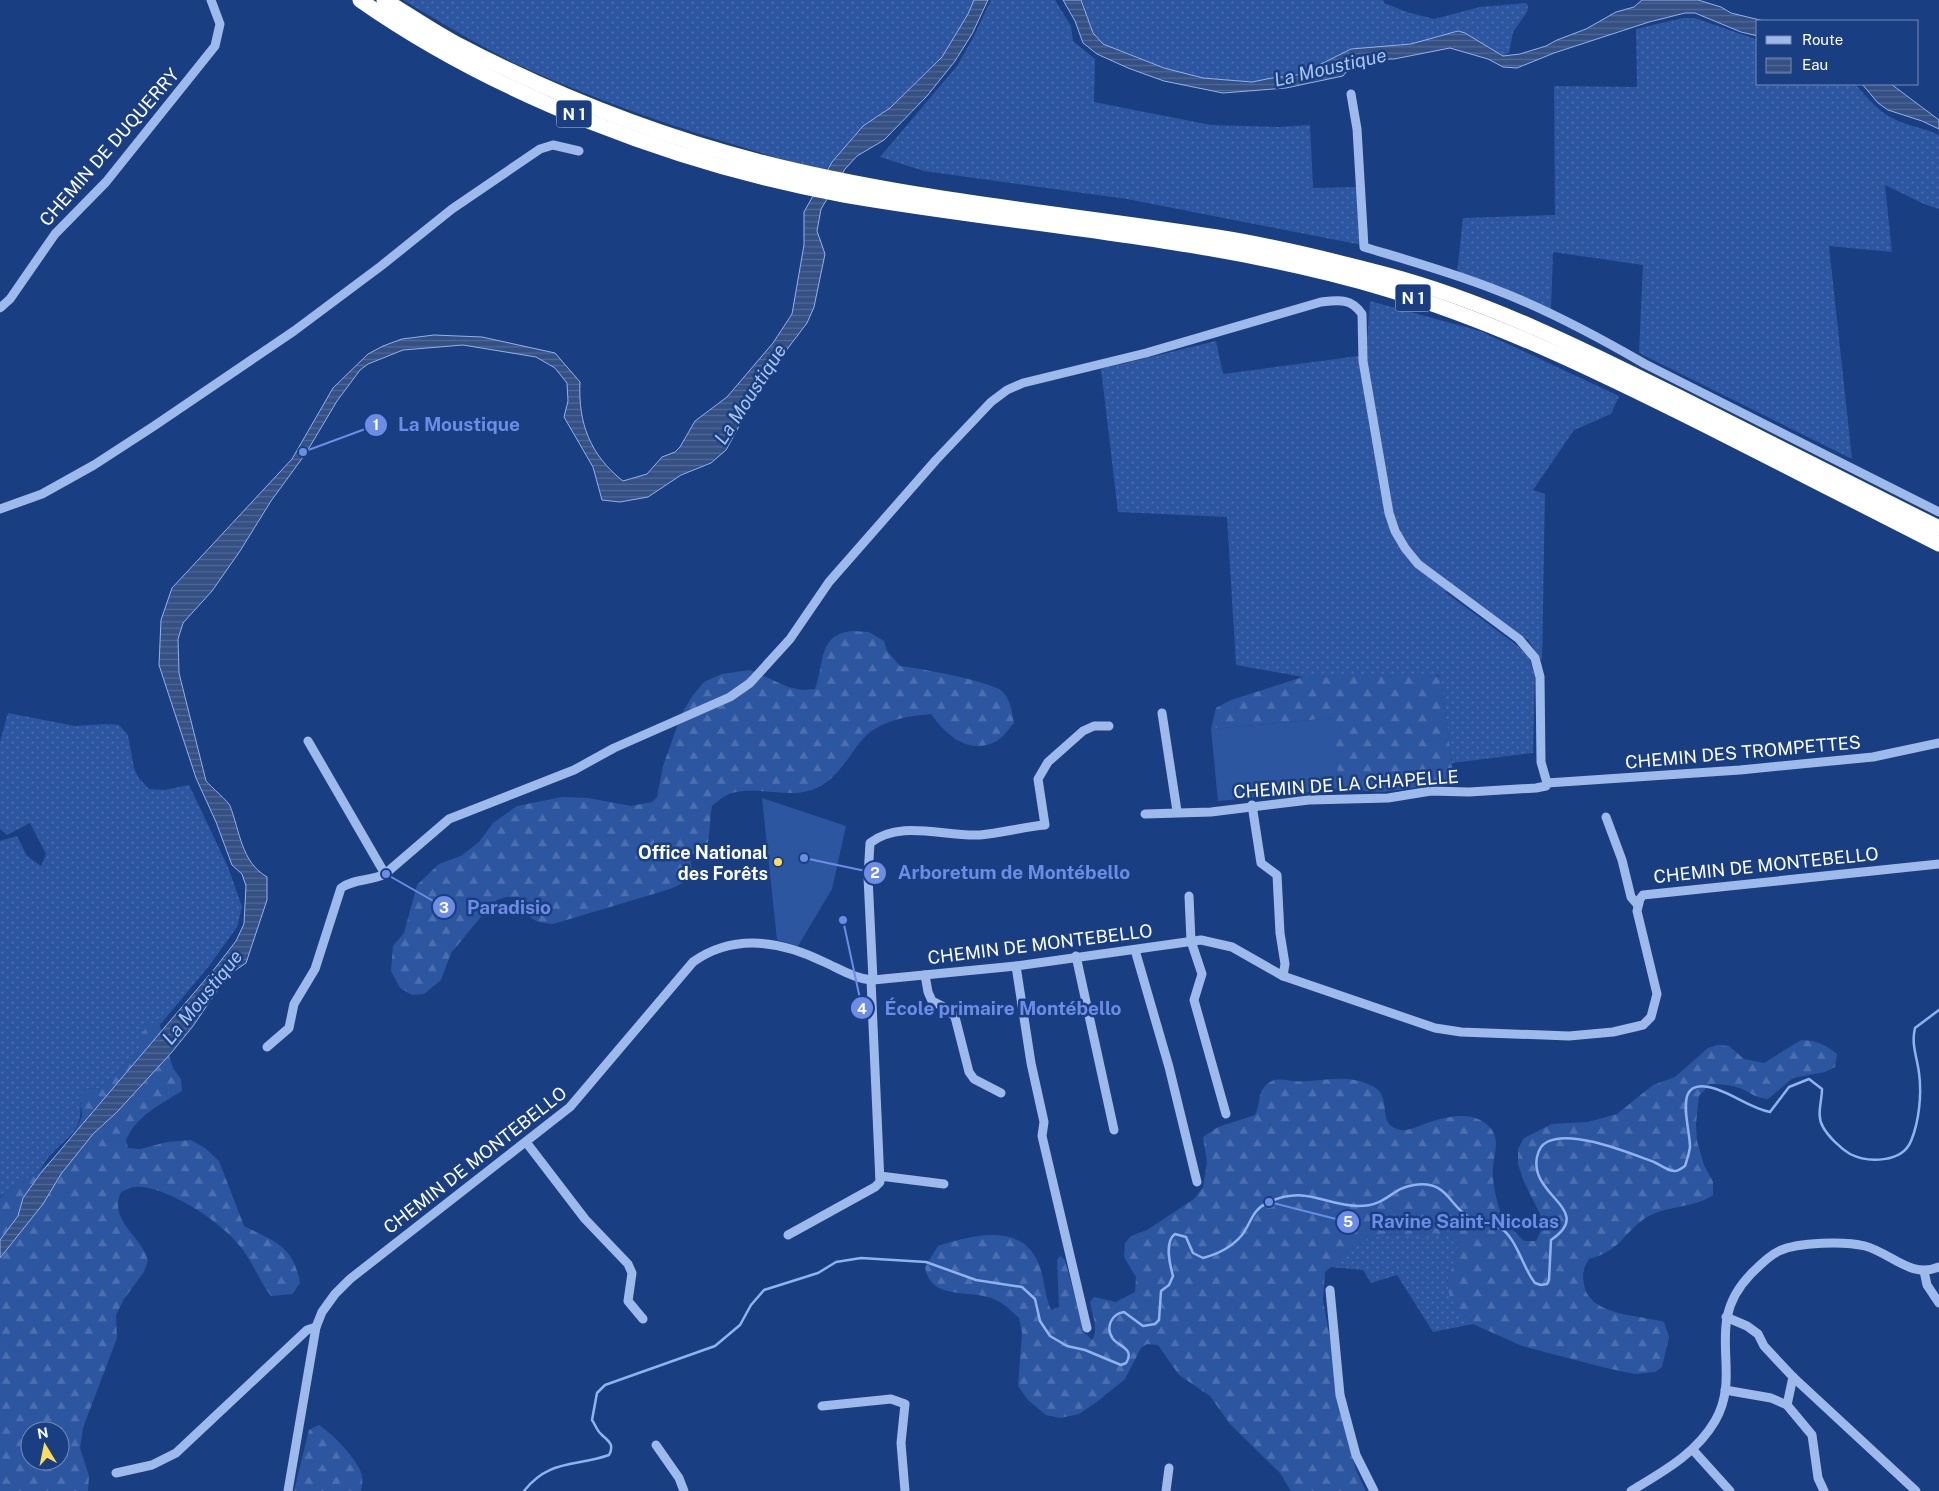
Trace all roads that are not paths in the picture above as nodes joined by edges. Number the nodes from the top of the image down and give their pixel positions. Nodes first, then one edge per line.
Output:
1 (211, 0) edge
2 (360, 0) edge
3 (384, 0) edge
4 (1351, 94) dead end
5 (579, 151) dead end
6 (0, 308) edge
7 (0, 509) edge
8 (1939, 512) edge
9 (1939, 528) edge
10 (1939, 544) edge
11 (1162, 713) dead end
12 (1109, 726) dead end
13 (308, 742) dead end
14 (1939, 742) edge
15 (1547, 783) junction
16 (1252, 805) junction
17 (1177, 811) junction
18 (1145, 814) dead end
19 (1606, 816) dead end
20 (1939, 864) edge
21 (385, 874) junction
22 (1189, 896) dead end
23 (1638, 904) junction
24 (1192, 941) junction
25 (1135, 950) junction
26 (1076, 956) junction
27 (1016, 966) junction
28 (924, 975) junction
29 (1283, 976) junction
30 (872, 980) junction
31 (267, 1047) dead end
32 (1000, 1093) dead end
33 (1226, 1114) dead end
34 (1114, 1130) dead end
35 (526, 1142) junction
36 (880, 1176) junction
37 (1197, 1182) dead end
38 (944, 1184) dead end
39 (788, 1235) dead end
40 (1939, 1267) edge
41 (1924, 1271) junction
42 (1330, 1290) dead end
43 (1939, 1303) edge
44 (1726, 1317) junction
45 (643, 1319) dead end
46 (316, 1327) junction
47 (1087, 1328) dead end
48 (1793, 1376) junction
49 (1725, 1390) junction
50 (1787, 1405) junction
51 (822, 1406) dead end
52 (656, 1445) dead end
53 (1693, 1450) junction
54 (1170, 1468) dead end
55 (116, 1473) dead end
56 (288, 1491) edge
57 (684, 1491) edge
58 (905, 1491) edge
59 (1166, 1491) edge
60 (1374, 1491) edge
61 (1631, 1491) edge
62 (1730, 1491) edge
63 (1824, 1491) edge
64 (1916, 1491) edge

1 - 6 street, CHEMIN DE DUQUERRY
2 - 10 highway, N 1
3 - 9 highway, N 1
4 - 8 street
5 - 7 street
11 - 17 street
12 - 30 street
13 - 21 street
14 - 15 street, CHEMIN DES TROMPETTES
15 - 16 street, CHEMIN DE LA CHAPELLE
15 - 21 street
16 - 17 street, CHEMIN DE LA CHAPELLE
16 - 29 street
17 - 18 street, CHEMIN DE LA CHAPELLE
19 - 23 street
20 - 23 street, CHEMIN DE MONTEBELLO
21 - 31 street
22 - 24 street
23 - 29 street, CHEMIN DE MONTEBELLO
24 - 25 street, CHEMIN DE MONTEBELLO
24 - 29 street, CHEMIN DE MONTEBELLO
24 - 33 street
25 - 26 street, CHEMIN DE MONTEBELLO
25 - 37 street
26 - 27 street, CHEMIN DE MONTEBELLO
26 - 34 street
27 - 28 street, CHEMIN DE MONTEBELLO
27 - 47 street
28 - 30 street, CHEMIN DE MONTEBELLO
28 - 32 street
30 - 35 street, CHEMIN DE MONTEBELLO
30 - 36 street
35 - 45 street
35 - 46 street, CHEMIN DE MONTEBELLO
36 - 38 street
36 - 39 street
40 - 41 street
41 - 43 street
41 - 44 street
42 - 60 street
44 - 48 street
44 - 49 street
46 - 55 street
46 - 56 street, CHEMIN DE MONTEBELLO
48 - 50 street
48 - 64 street
49 - 50 street
49 - 53 street
50 - 63 street
51 - 58 street
52 - 57 street
53 - 61 street
53 - 62 street
54 - 59 street

